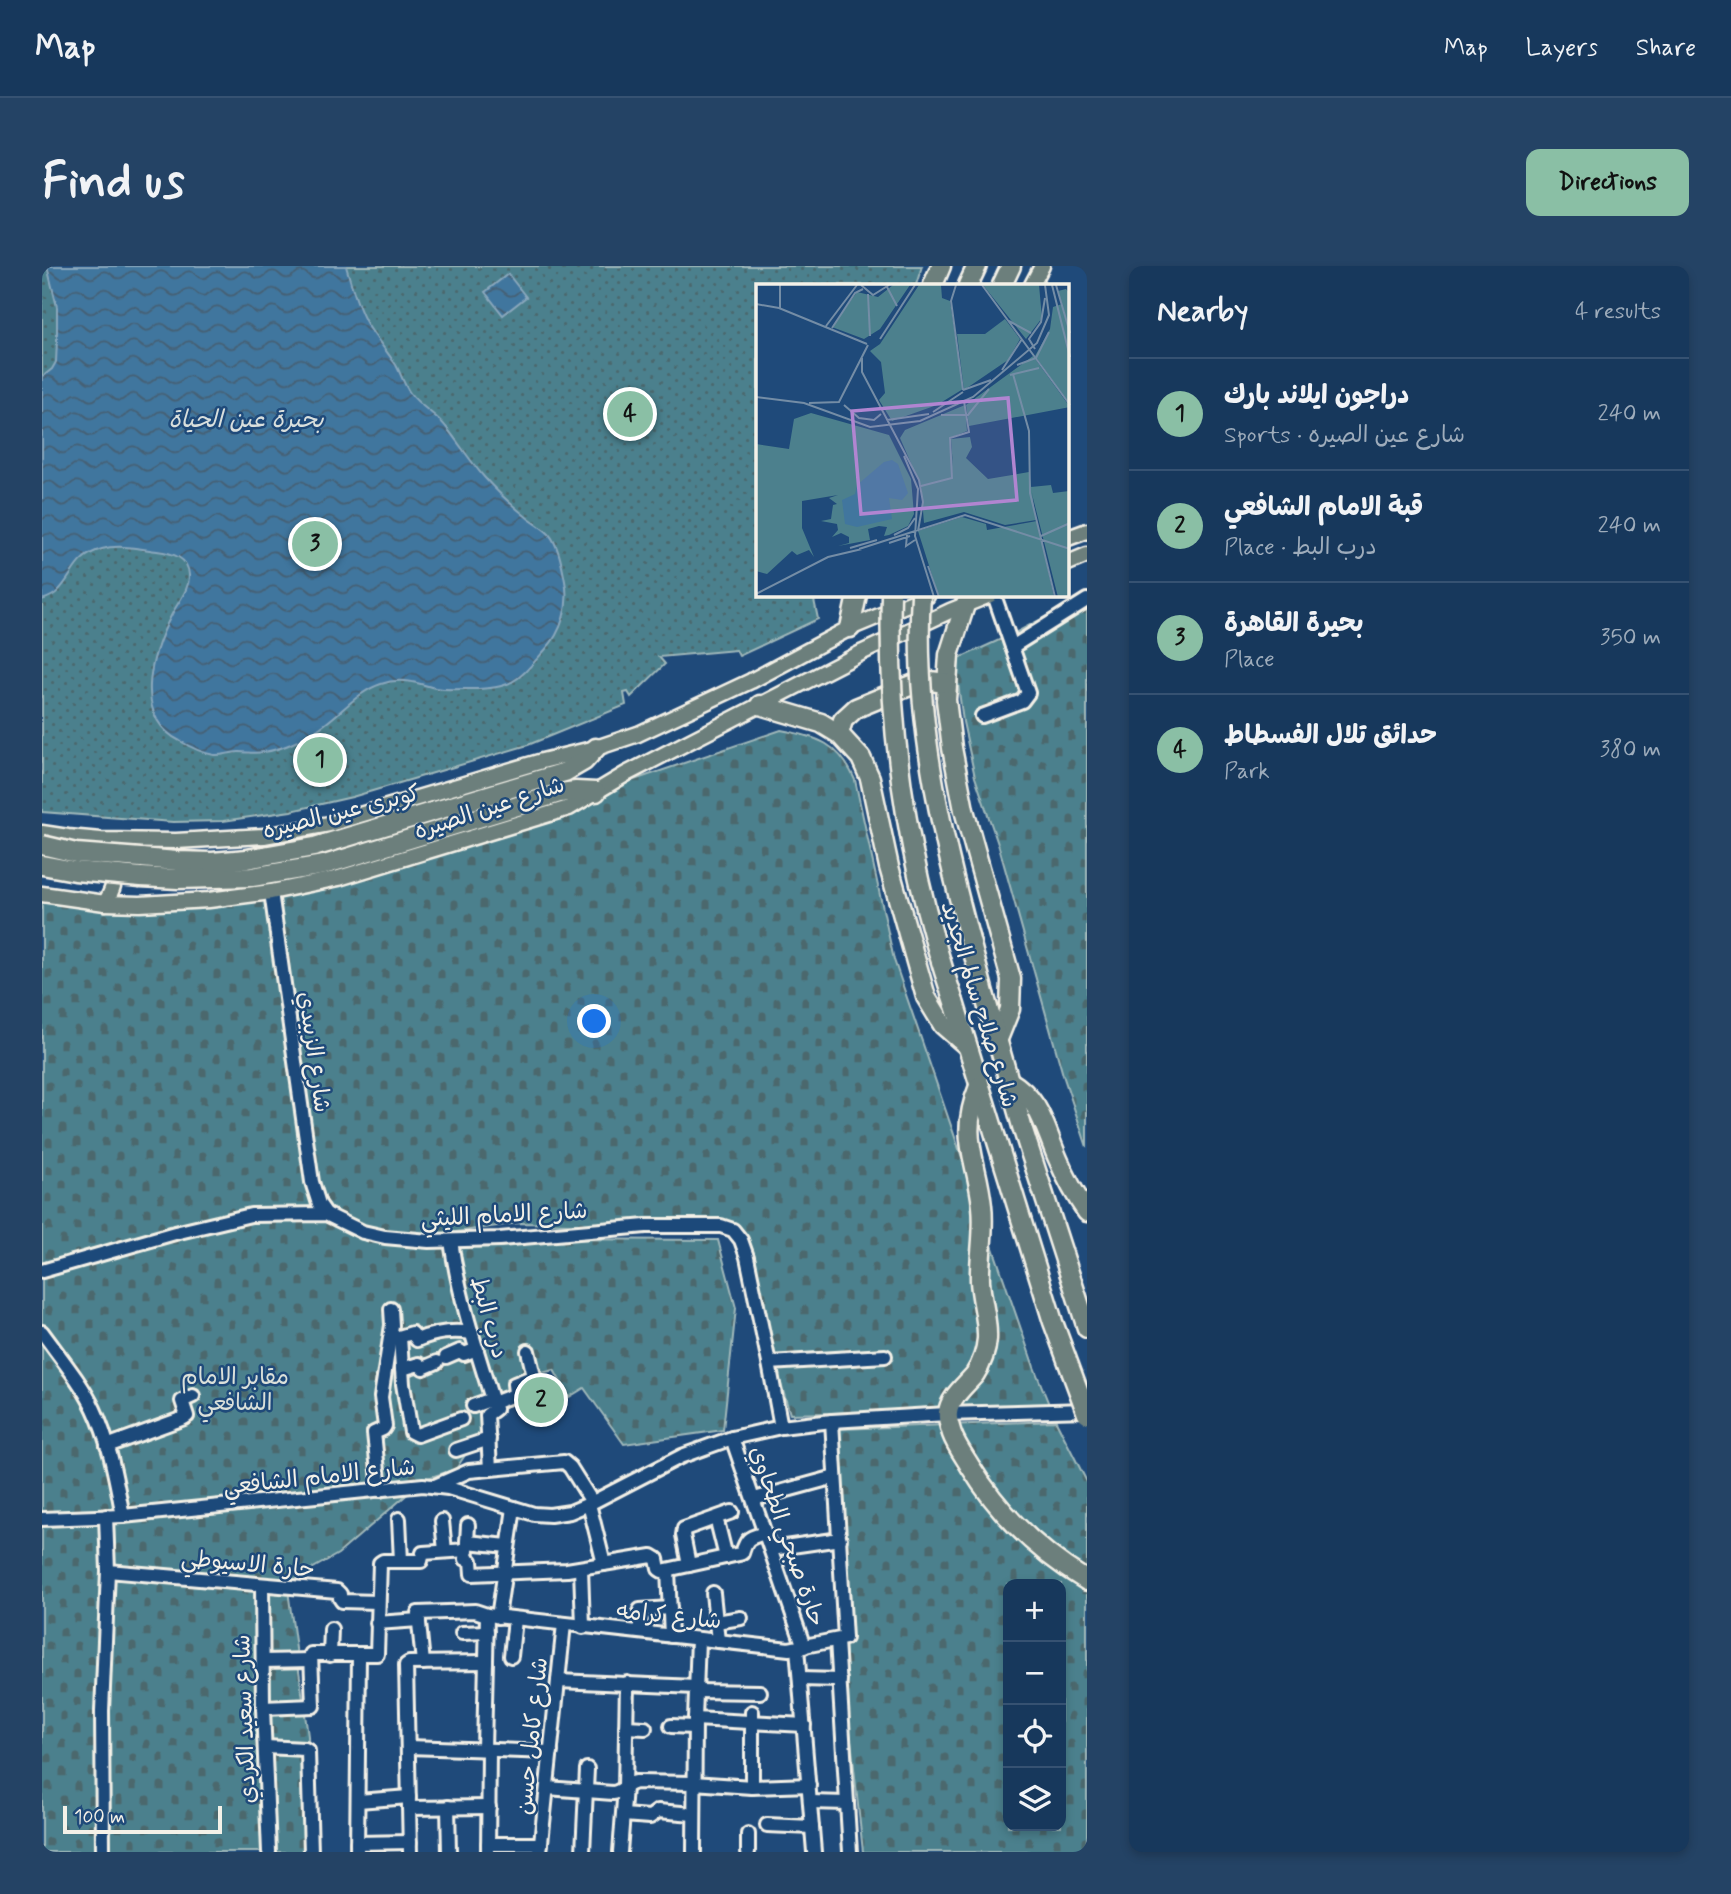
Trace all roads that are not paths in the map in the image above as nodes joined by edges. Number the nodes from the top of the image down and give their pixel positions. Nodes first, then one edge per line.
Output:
1 (940, 266) edge
2 (976, 266) edge
3 (1011, 266) edge
4 (1042, 266) edge
5 (933, 284) edge
6 (968, 284) edge
7 (1002, 284) edge
8 (1033, 284) edge
9 (1087, 531) edge
10 (1070, 537) edge
11 (1087, 555) edge
12 (1070, 562) edge
13 (858, 597) edge
14 (891, 597) edge
15 (921, 597) edge
16 (924, 597) edge
17 (987, 597) edge
18 (993, 597) edge
19 (1087, 600) edge
20 (965, 605) junction
21 (850, 628) junction
22 (1012, 646) junction
23 (946, 683) junction
24 (760, 705) junction
25 (982, 716) dead end
26 (839, 733) junction
27 (596, 748) junction
28 (596, 792) junction
29 (42, 833) edge
30 (101, 839) junction
31 (42, 845) edge
32 (42, 865) edge
33 (271, 892) junction
34 (42, 894) edge
35 (105, 903) junction
36 (998, 1040) junction
37 (967, 1045) junction
38 (1009, 1081) junction
39 (979, 1086) junction
40 (1087, 1212) edge
41 (326, 1214) junction
42 (451, 1241) junction
43 (42, 1271) edge
44 (391, 1309) dead end
45 (1087, 1328) edge
46 (42, 1332) edge
47 (472, 1333) junction
48 (395, 1338) junction
49 (477, 1349) junction
50 (528, 1351) dead end
51 (886, 1356) dead end
52 (769, 1363) junction
53 (402, 1369) junction
54 (193, 1396) dead end
55 (492, 1401) junction
56 (473, 1406) dead end
57 (1087, 1412) edge
58 (947, 1414) junction
59 (461, 1419) dead end
60 (832, 1421) junction
61 (781, 1427) junction
62 (733, 1438) junction
63 (489, 1439) junction
64 (107, 1446) junction
65 (456, 1450) dead end
66 (490, 1469) junction
67 (835, 1477) junction
68 (435, 1486) junction
69 (380, 1490) junction
70 (754, 1500) junction
71 (590, 1503) junction
72 (513, 1508) junction
73 (732, 1512) dead end
74 (106, 1516) junction
75 (123, 1516) junction
76 (42, 1519) edge
77 (400, 1519) dead end
78 (442, 1521) dead end
79 (468, 1525) dead end
80 (718, 1525) dead end
81 (765, 1533) junction
82 (839, 1539) junction
83 (508, 1546) junction
84 (771, 1549) junction
85 (445, 1551) junction
86 (468, 1551) junction
87 (726, 1557) junction
88 (401, 1561) junction
89 (604, 1564) junction
90 (689, 1566) junction
91 (581, 1568) junction
92 (668, 1570) junction
93 (108, 1571) junction
94 (504, 1573) junction
95 (1087, 1581) edge
96 (262, 1585) junction
97 (713, 1593) dead end
98 (378, 1602) junction
99 (670, 1608) junction
100 (492, 1616) junction
101 (741, 1618) dead end
102 (516, 1619) junction
103 (419, 1620) junction
104 (716, 1622) junction
105 (377, 1623) junction
106 (564, 1624) junction
107 (583, 1627) junction
108 (331, 1629) dead end
109 (487, 1632) junction
110 (640, 1632) junction
111 (462, 1633) dead end
112 (671, 1636) junction
113 (841, 1638) junction
114 (698, 1639) junction
115 (718, 1641) junction
116 (801, 1648) junction
117 (359, 1654) junction
118 (330, 1655) junction
119 (511, 1656) dead end
120 (311, 1660) junction
121 (262, 1661) junction
122 (486, 1662) junction
123 (423, 1663) junction
124 (800, 1679) junction
125 (840, 1680) junction
126 (558, 1681) junction
127 (627, 1683) junction
128 (696, 1689) junction
129 (761, 1692) dead end
130 (263, 1708) junction
131 (752, 1717) junction
132 (694, 1723) junction
133 (804, 1725) junction
134 (671, 1726) dead end
135 (626, 1727) junction
136 (645, 1728) dead end
137 (265, 1746) junction
138 (408, 1747) junction
139 (487, 1749) junction
140 (523, 1751) junction
141 (551, 1752) junction
142 (522, 1765) dead end
143 (587, 1769) dead end
144 (694, 1783) junction
145 (809, 1785) junction
146 (547, 1787) junction
147 (625, 1787) junction
148 (752, 1787) junction
149 (586, 1791) junction
150 (358, 1801) junction
151 (409, 1802) junction
152 (810, 1802) junction
153 (847, 1802) junction
154 (448, 1807) junction
155 (489, 1807) junction
156 (693, 1814) junction
157 (623, 1815) junction
158 (767, 1825) dead end
159 (812, 1827) junction
160 (748, 1834) dead end
161 (410, 1847) edge
162 (357, 1848) edge
163 (488, 1848) edge
164 (541, 1848) edge
165 (103, 1852) edge
166 (270, 1852) edge
167 (311, 1852) edge
168 (449, 1852) edge
169 (583, 1852) edge
170 (620, 1852) edge
171 (694, 1852) edge
172 (748, 1852) edge
173 (814, 1852) edge
174 (850, 1852) edge

1 - 5 highway
2 - 6 highway
3 - 7 highway
4 - 8 main road
9 - 10 main road
11 - 12 main road
13 - 21 highway
14 - 37 highway, شارع صلاح سالم الجديد, bridge
15 - 36 highway, شارع صلاح سالم الجديد, bridge
16 - 21 main road, شارع عين الصيره
17 - 20 main road, شارع عين الصيره
18 - 22 street
19 - 22 street
20 - 23 highway
20 - 24 main road, شارع عين الصيره
21 - 27 main road, شارع عين الصيره
22 - 25 street
23 - 26 highway
23 - 36 highway
24 - 26 highway
24 - 28 main road, شارع عين الصيره
26 - 37 highway
27 - 30 main road, شارع عين الصيره
27 - 31 highway, كوبرى عين الصيره, bridge
28 - 32 highway, كوبرى عين الصيره, bridge
28 - 33 main road, شارع عين الصيره
29 - 30 main road, شارع عين الصيره
30 - 35 main road
33 - 35 main road, شارع عين الصيره
33 - 41 street, شارع الزبيدي
34 - 35 main road, شارع عين الصيره
36 - 38 highway, شارع صلاح سالم الجديد
37 - 39 highway, شارع صلاح سالم الجديد
38 - 40 highway
38 - 45 highway, شارع صلاح سالم الجديد
39 - 57 highway, شارع صلاح سالم الجديد, bridge
39 - 58 highway
41 - 42 street, شارع الامام الليثي
41 - 43 street, شارع الامام الليثي
42 - 47 street, درب البط
42 - 52 street, شارع الامام الليثي
44 - 48 street
46 - 64 street
47 - 48 street
47 - 49 street, درب البط
48 - 53 street
48 - 69 street
49 - 53 street
49 - 55 street, درب البط
50 - 55 street, درب البط
51 - 52 street
52 - 61 street, شارع الامام الليثي
53 - 59 street
54 - 64 street
55 - 56 street
55 - 63 street, درب البط
57 - 58 street, شارع الامام الشافعي
58 - 60 street, شارع الامام الشافعي
58 - 95 highway
60 - 61 street, شارع الامام الشافعي
60 - 67 street
61 - 62 street, شارع الامام الشافعي
62 - 70 street, حارة صبحي الطحاوي
62 - 71 street, شارع الامام الشافعي
63 - 65 street
63 - 66 street, درب البط
64 - 75 street
66 - 68 street
66 - 71 street
67 - 70 street
67 - 82 street
68 - 69 street, شارع الامام الشافعي
68 - 72 street, شارع الامام الشافعي
69 - 75 street, شارع الامام الشافعي
70 - 81 street, حارة صبحي الطحاوي
71 - 72 street, شارع الامام الشافعي
71 - 89 street
72 - 83 street
73 - 90 street
74 - 75 street, شارع الامام الشافعي
74 - 76 street, شارع الامام الشافعي
74 - 93 street
77 - 88 street
78 - 85 street
79 - 86 street
80 - 87 street
81 - 84 street, حارة صبحي الطحاوي
81 - 87 street
82 - 84 street
82 - 113 street
83 - 86 street
83 - 94 street
84 - 116 street, حارة صبحي الطحاوي
85 - 86 street
85 - 88 street
86 - 94 street
87 - 90 street
88 - 98 street
89 - 91 street
89 - 92 street
90 - 92 street
91 - 94 street
91 - 107 street
92 - 99 street
93 - 96 street, حارة الاسيوطي
93 - 165 street
94 - 100 street
96 - 98 street, حارة الاسيوطي
96 - 121 street, شارع سعيد الكردي
97 - 104 street
98 - 105 street
99 - 110 street
99 - 112 street
100 - 102 street, شارع كرامه
100 - 103 street, شارع كرامه
100 - 109 street
101 - 104 street
102 - 106 street, شارع كرامه
102 - 119 street
103 - 105 street
103 - 123 street
104 - 115 street
105 - 117 street
106 - 107 street, شارع كرامه
106 - 126 street, شارع كامل حسن
107 - 110 street, شارع كرامه
108 - 118 street
109 - 111 street
109 - 122 street
110 - 112 street, شارع كرامه
112 - 114 street, شارع كرامه
113 - 116 street, شارع كرامه
113 - 125 street
114 - 115 street, شارع كرامه
114 - 128 street
115 - 116 street, شارع كرامه
116 - 124 street, حارة صبحي الطحاوي
117 - 118 street
117 - 150 street
118 - 120 street
120 - 121 street
120 - 130 street
121 - 130 street, شارع سعيد الكردي
122 - 123 street
122 - 139 street
123 - 138 street
124 - 125 street
124 - 133 street, حارة صبحي الطحاوي
125 - 153 street
126 - 127 street
126 - 141 street, شارع كامل حسن
127 - 128 street
127 - 135 street
128 - 129 street
128 - 132 street
130 - 137 street, شارع سعيد الكردي
131 - 132 street
131 - 133 street
131 - 148 street
132 - 134 street
132 - 144 street
133 - 145 street, حارة صبحي الطحاوي
135 - 136 street
135 - 147 street
137 - 166 street, شارع سعيد الكردي
137 - 167 street
138 - 139 street
138 - 151 street
139 - 140 street
139 - 155 street
140 - 141 street
140 - 142 street
141 - 146 street, شارع كامل حسن
143 - 149 street
144 - 147 street
144 - 148 street
144 - 156 street
145 - 148 street
145 - 152 street, حارة صبحي الطحاوي
146 - 149 street
146 - 164 street, شارع كامل حسن
147 - 149 street
147 - 157 street
149 - 169 street
150 - 151 street
150 - 162 street
151 - 154 street
151 - 161 street
152 - 153 street
152 - 159 street, حارة صبحي الطحاوي
153 - 174 street
154 - 155 street
154 - 168 street
155 - 163 street
156 - 157 street
156 - 171 street
157 - 170 street
158 - 159 street
159 - 173 street, حارة صبحي الطحاوي
160 - 172 street
161 - 162 street
163 - 164 street

